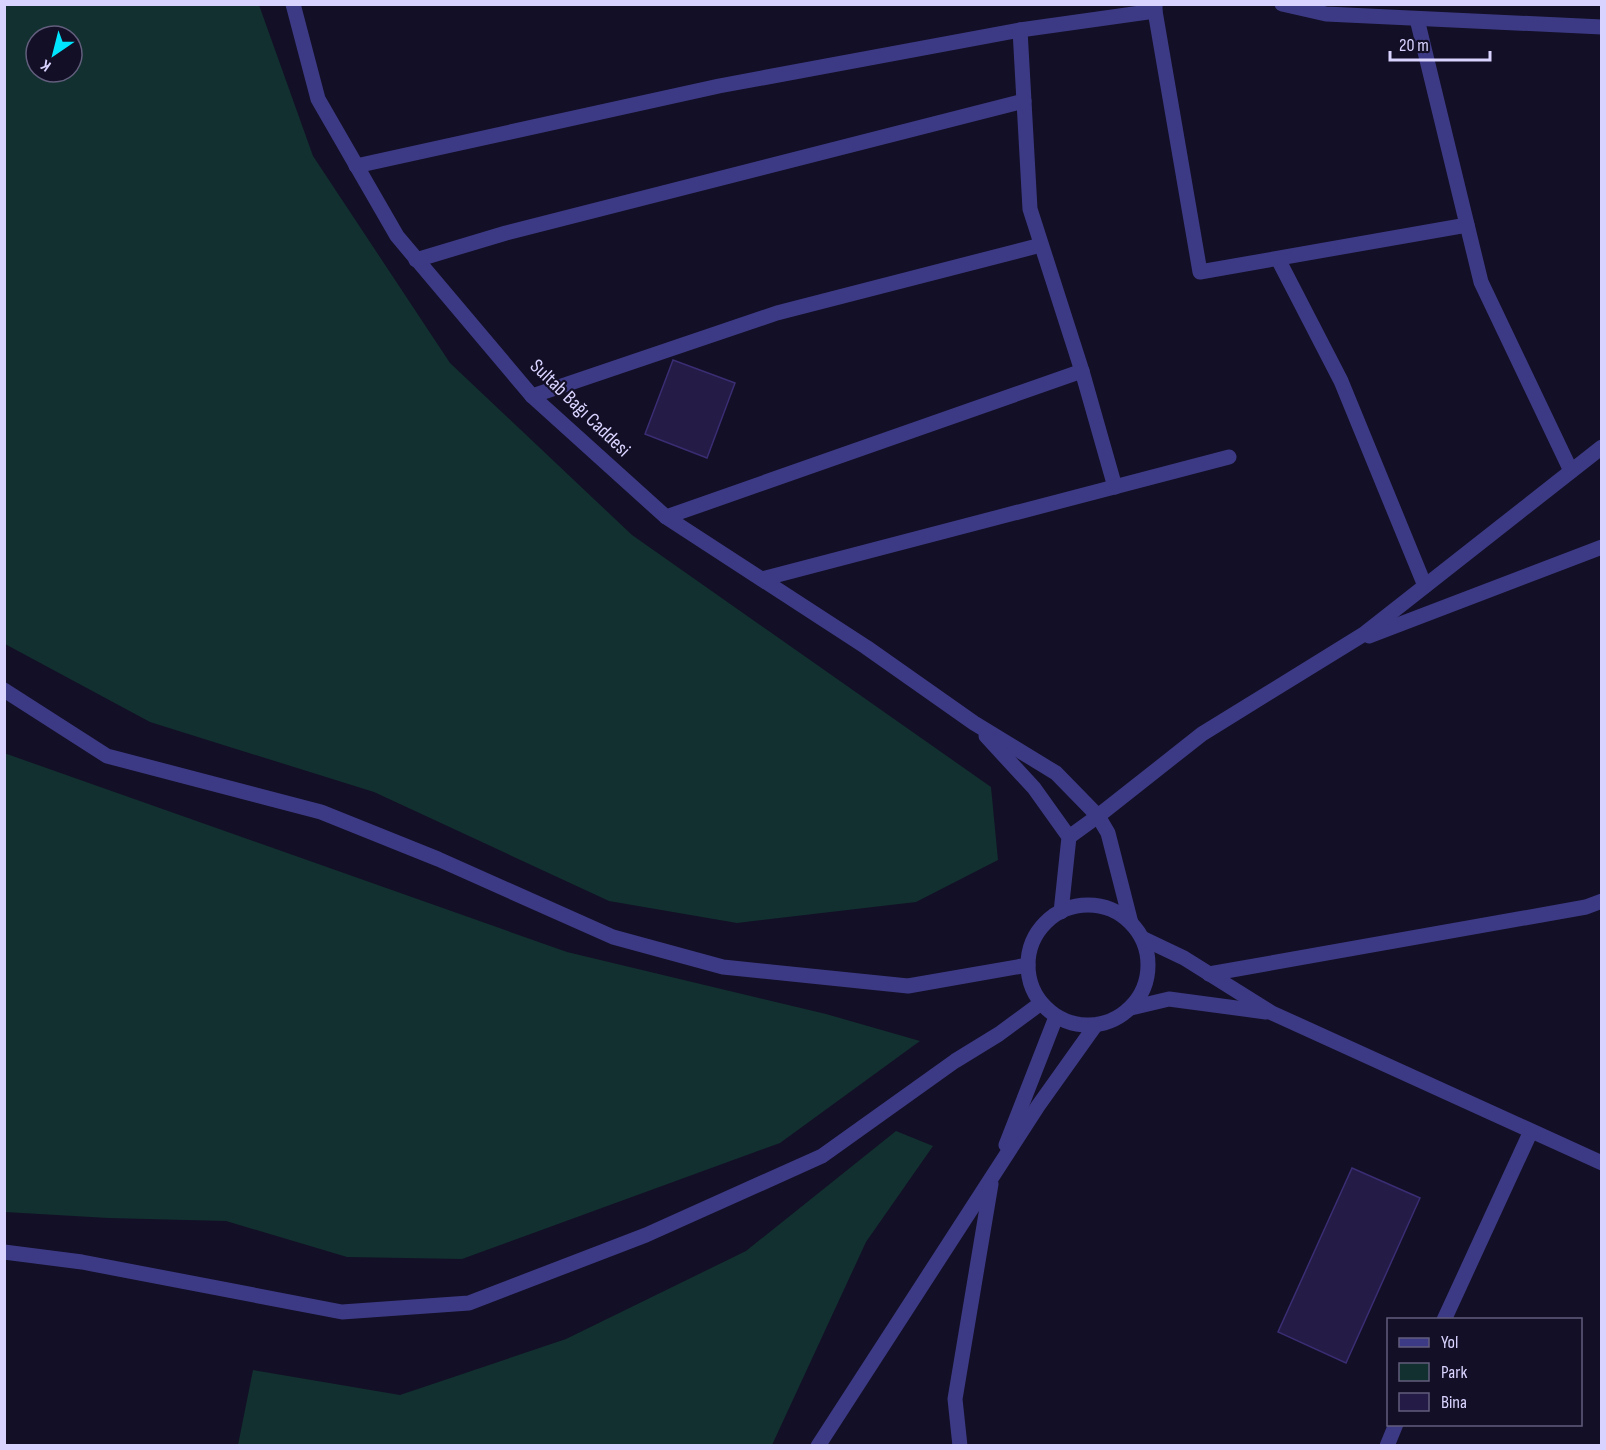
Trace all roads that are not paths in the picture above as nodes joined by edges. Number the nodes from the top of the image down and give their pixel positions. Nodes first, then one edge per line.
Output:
1 (293, 4) edge
2 (1282, 4) edge
3 (1155, 8) edge
4 (1417, 19) junction
5 (1602, 27) edge
6 (1020, 30) junction
7 (1024, 101) junction
8 (356, 166) junction
9 (1467, 225) junction
10 (1041, 245) junction
11 (1278, 259) junction
12 (416, 260) junction
13 (1082, 370) junction
14 (532, 396) junction
15 (1602, 447) edge
16 (1229, 457) dead end
17 (1571, 471) junction
18 (1115, 487) junction
19 (666, 516) junction
20 (1602, 547) edge
21 (762, 579) junction
22 (1425, 586) junction
23 (1346, 645) junction
24 (4, 690) edge
25 (974, 723) junction
26 (1098, 816) junction
27 (1069, 837) junction
28 (1602, 903) edge
29 (1061, 912) junction
30 (1131, 923) junction
31 (1142, 938) junction
32 (1028, 965) junction
33 (1209, 974) junction
34 (1041, 1003) junction
35 (1131, 1008) junction
36 (1272, 1013) junction
37 (1056, 1017) junction
38 (1095, 1026) junction
39 (1531, 1131) junction
40 (1602, 1163) edge
41 (992, 1178) junction
42 (4, 1252) edge
43 (1445, 1318) edge
44 (1396, 1426) edge
45 (818, 1446) edge
46 (960, 1446) edge
47 (1387, 1446) edge

1 - 8 street, Sultab Bağı Caddesi
2 - 4 street
3 - 6 street
3 - 11 street
4 - 5 street
4 - 9 street
6 - 7 street
6 - 8 street
7 - 10 street
7 - 12 street
8 - 12 street, Sultab Bağı Caddesi
9 - 11 street
9 - 17 street
10 - 13 street
10 - 14 street
11 - 22 street
12 - 14 street, Sultab Bağı Caddesi
13 - 18 street
13 - 19 street
14 - 19 street, Sultab Bağı Caddesi
15 - 17 street
16 - 18 street
17 - 22 street
18 - 21 street
19 - 21 street, Sultab Bağı Caddesi
20 - 23 street
21 - 25 street, Sultab Bağı Caddesi
22 - 23 street
23 - 26 street
24 - 32 street
25 - 26 street
25 - 27 street
26 - 27 street
26 - 30 street
27 - 29 street
28 - 33 street
29 - 30 street
29 - 32 street
30 - 31 street
31 - 33 street
31 - 35 street
32 - 34 street
33 - 36 street
34 - 37 street
34 - 42 street
35 - 36 street
35 - 38 street
36 - 39 street
37 - 38 street
37 - 41 street
38 - 41 street
39 - 40 street
39 - 43 street
41 - 45 street
41 - 46 street
44 - 47 street

